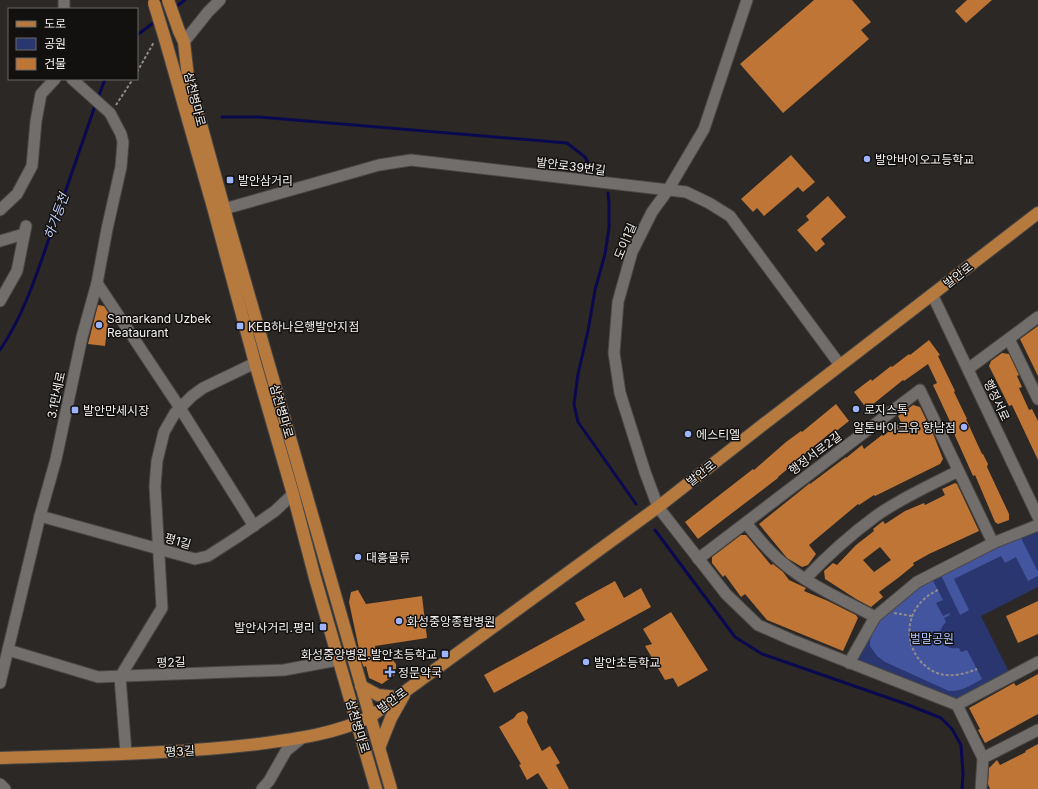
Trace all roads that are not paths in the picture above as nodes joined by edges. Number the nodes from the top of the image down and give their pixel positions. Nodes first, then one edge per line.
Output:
1 (168, 0) edge
2 (220, 0) edge
3 (747, 0) edge
4 (154, 2) edge
5 (181, 37) junction
6 (54, 80) edge
7 (74, 81) edge
8 (668, 190) junction
9 (224, 209) junction
10 (0, 210) edge
11 (1038, 214) edge
12 (0, 241) edge
13 (97, 283) junction
14 (932, 294) junction
15 (0, 301) edge
16 (1038, 317) edge
17 (1009, 338) junction
18 (255, 363) junction
19 (840, 365) junction
20 (968, 369) junction
21 (1038, 399) edge
22 (180, 408) junction
23 (958, 471) junction
24 (293, 494) junction
25 (658, 507) junction
26 (40, 516) junction
27 (1038, 517) edge
28 (746, 523) junction
29 (1038, 525) edge
30 (254, 526) junction
31 (993, 543) junction
32 (158, 548) junction
33 (698, 559) junction
34 (805, 579) junction
35 (875, 617) junction
36 (8, 650) junction
37 (338, 660) junction
38 (1038, 662) edge
39 (849, 663) junction
40 (120, 677) junction
41 (0, 683) edge
42 (361, 686) junction
43 (407, 689) junction
44 (397, 697) junction
45 (957, 706) junction
46 (370, 717) junction
47 (358, 723) junction
48 (1038, 730) edge
49 (302, 738) junction
50 (379, 748) junction
51 (126, 753) junction
52 (0, 758) edge
53 (983, 758) junction
54 (0, 784) edge
55 (5, 789) edge
56 (262, 789) edge
57 (376, 789) edge
58 (391, 789) edge
59 (981, 789) edge

1 - 5 main road, 삼천병마로, bridge
2 - 5 street
3 - 8 street, 도이1길
4 - 18 main road, 삼천병마로, bridge
5 - 9 main road, 삼천병마로
6 - 10 street
7 - 13 street, 3.1만세로
8 - 9 street, 발안로39번길
8 - 19 street, 발안로39번길
8 - 25 street, 도이1길
9 - 42 main road, 삼천병마로
11 - 14 main road, 발안로
12 - 15 street
13 - 22 street
13 - 26 street, 3.1만세로
14 - 19 main road, 발안로
14 - 20 street, 행정서로
16 - 17 street
17 - 20 street
17 - 21 street
18 - 22 street
18 - 24 main road, 삼천병마로
19 - 25 main road, 발안로
20 - 27 street, 행정서로
22 - 30 street
22 - 32 street
23 - 28 street, 행정서로2길
23 - 31 street
23 - 34 street
24 - 30 street, 평1길
24 - 37 main road, 삼천병마로
25 - 33 street
25 - 43 main road, 발안로
26 - 32 street, 평1길
26 - 36 street, 3.1만세로
28 - 33 street, 행정서로2길
28 - 34 street
29 - 31 street
30 - 32 street, 평1길
31 - 35 street
32 - 40 street
33 - 39 street
34 - 35 street
35 - 39 street
36 - 40 street, 평2길
36 - 41 street, 3.1만세로
37 - 40 street, 평2길
37 - 47 main road, 삼천병마로
38 - 45 street
39 - 45 street
40 - 51 street
42 - 44 main road
42 - 46 main road, 삼천병마로
43 - 44 main road, 발안로
43 - 50 main road
44 - 46 main road, 발안로
45 - 53 street
46 - 47 main road, 발안로
46 - 50 main road, 삼천병마로
47 - 49 main road, 평3길
47 - 57 main road, 삼천병마로
48 - 53 street
49 - 51 main road, 평3길
49 - 56 street
50 - 58 main road, 삼천병마로
51 - 52 main road, 평3길
53 - 59 street
54 - 55 street

